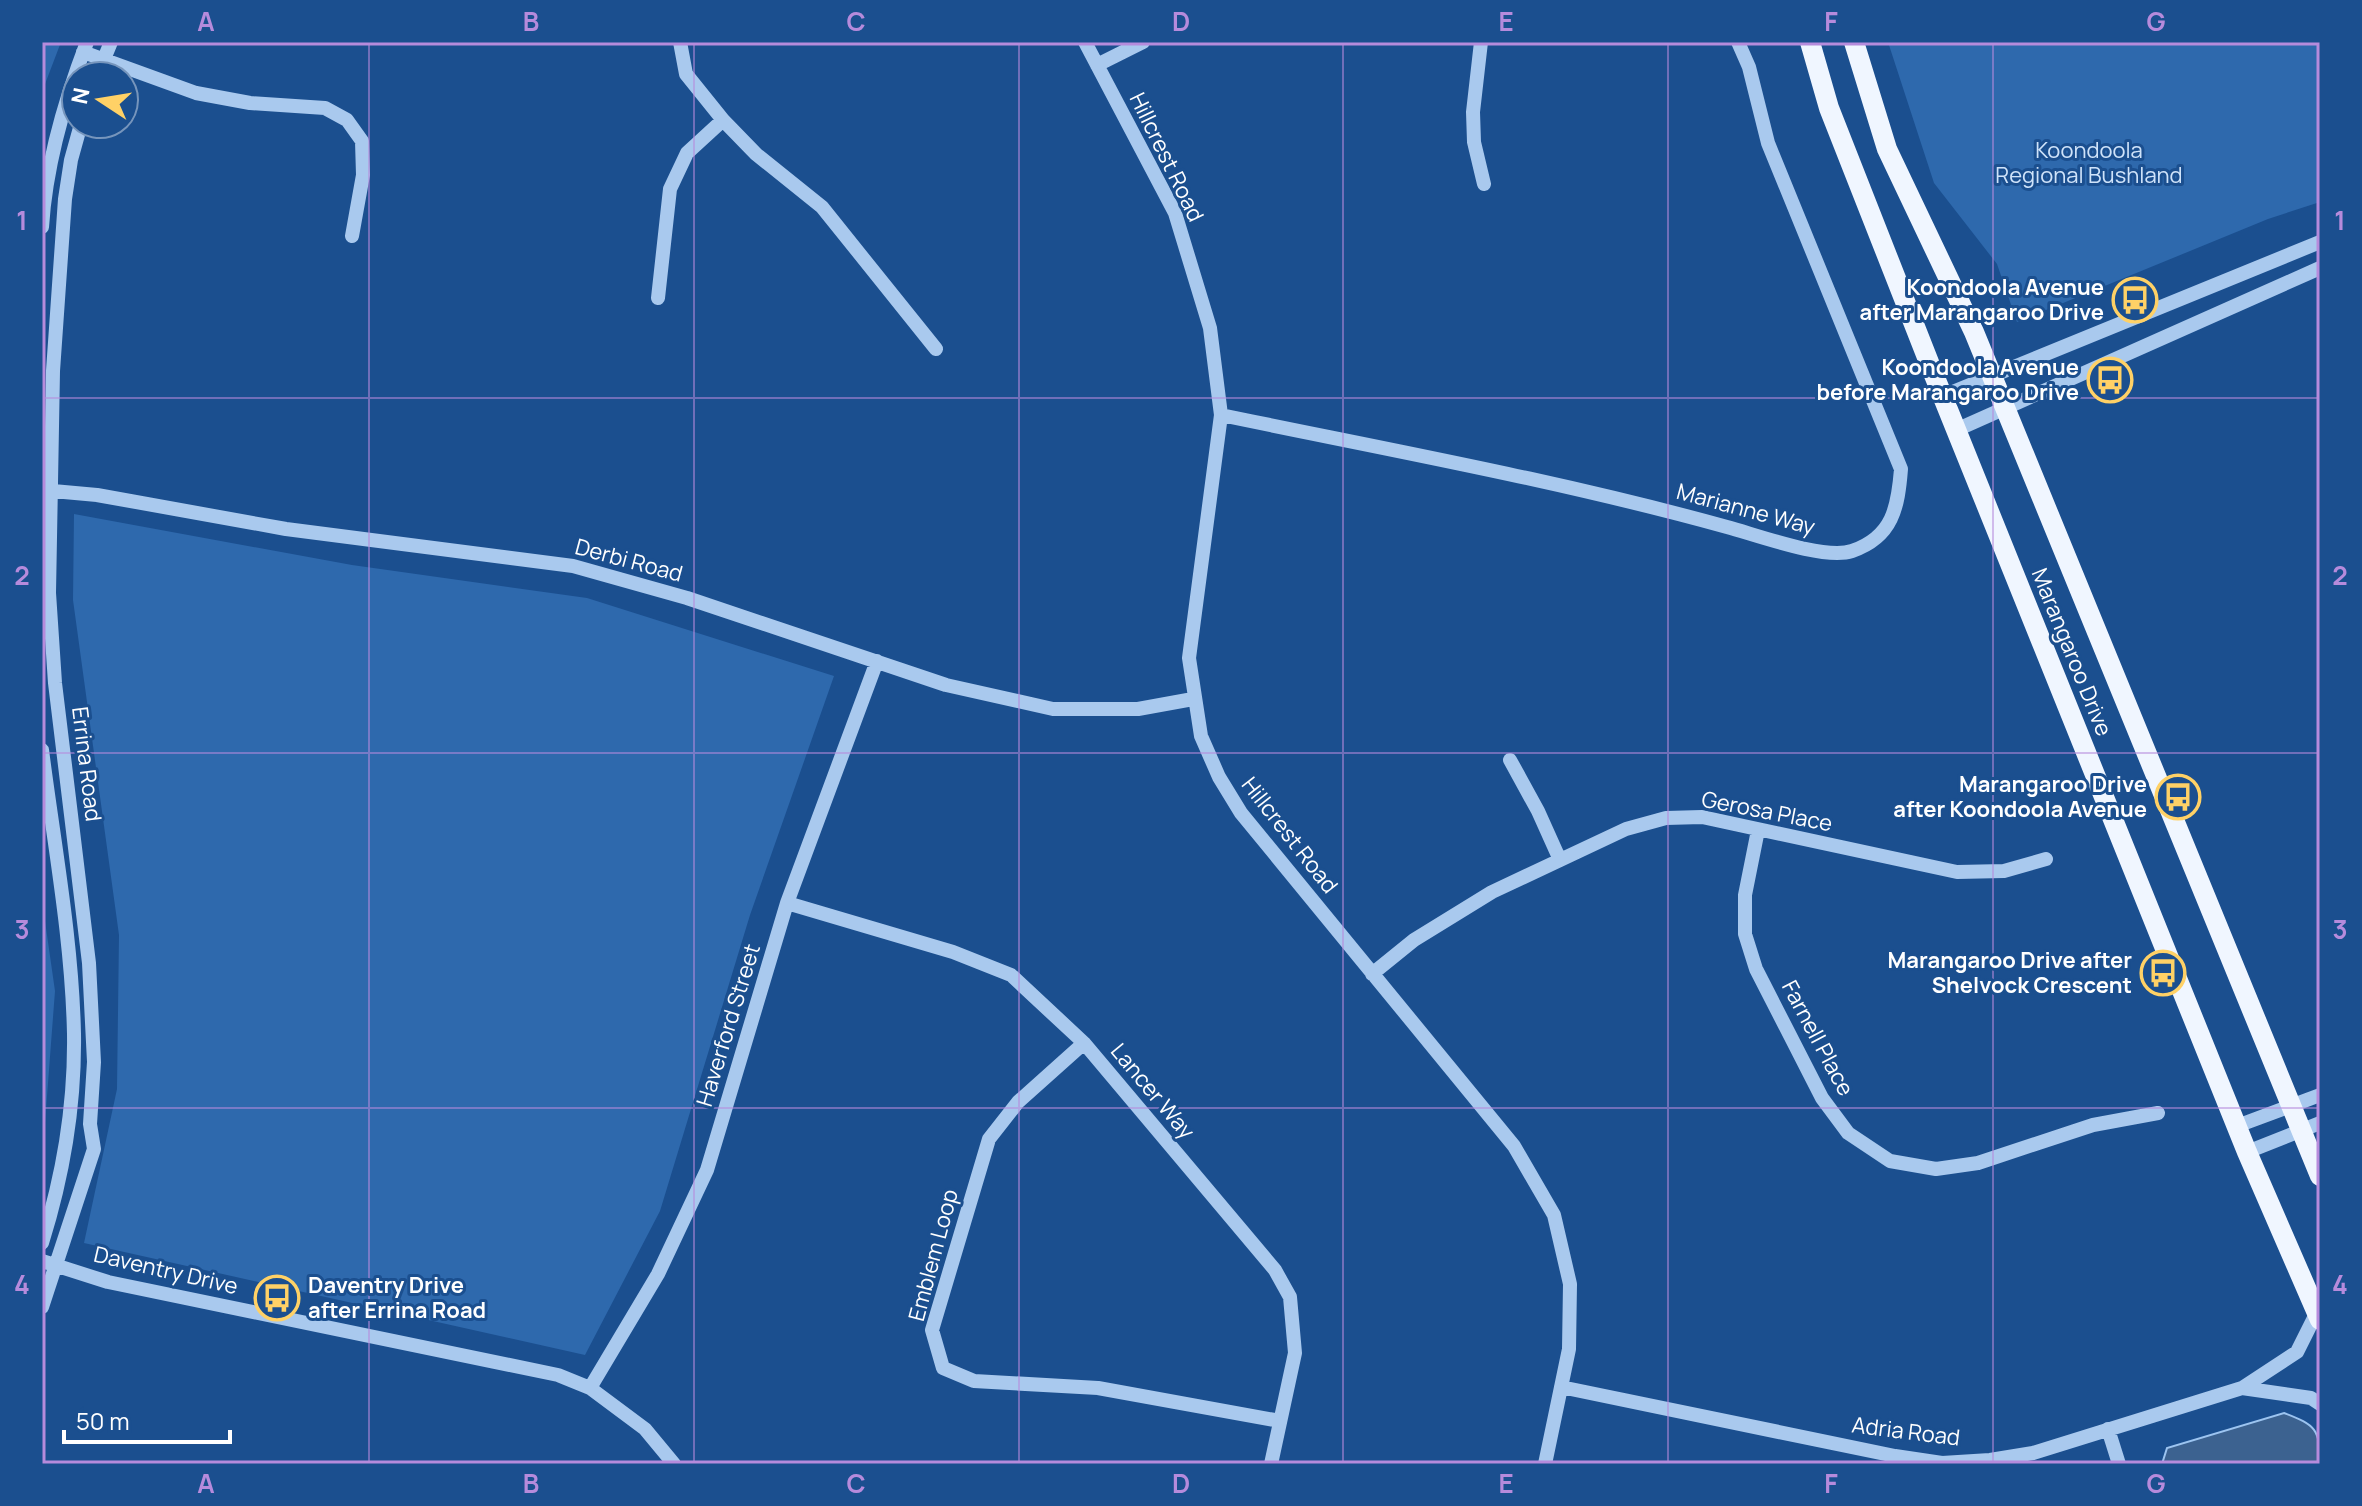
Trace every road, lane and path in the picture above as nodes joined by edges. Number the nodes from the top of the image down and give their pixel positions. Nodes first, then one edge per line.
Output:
1 (680, 42) edge
2 (1085, 42) edge
3 (1143, 42) edge
4 (1481, 42) edge
5 (1738, 42) edge
6 (1810, 42) edge
7 (1854, 42) edge
8 (85, 47) edge
9 (102, 60) edge
10 (1097, 65) junction
11 (140, 74) edge
12 (723, 120) junction
13 (77, 140) edge
14 (1484, 184) dead end
15 (42, 227) edge
16 (352, 236) dead end
17 (2320, 242) edge
18 (2320, 268) edge
19 (658, 298) dead end
20 (936, 349) dead end
21 (1991, 377) junction
22 (1943, 396) junction
23 (2005, 409) junction
24 (1221, 415) junction
25 (1956, 430) junction
26 (46, 490) edge
27 (877, 661) junction
28 (1193, 699) junction
29 (42, 750) edge
30 (1510, 760) dead end
31 (1758, 830) junction
32 (2046, 859) dead end
33 (1560, 860) junction
34 (787, 903) junction
35 (1372, 974) junction
36 (1084, 1043) junction
37 (2320, 1095) edge
38 (2293, 1105) junction
39 (2158, 1113) dead end
40 (2237, 1126) junction
41 (2312, 1127) edge
42 (2247, 1152) junction
43 (2320, 1176) edge
44 (42, 1243) edge
45 (49, 1263) edge
46 (42, 1307) edge
47 (2318, 1316) edge
48 (1561, 1387) junction
49 (590, 1388) junction
50 (2242, 1388) junction
51 (2320, 1404) edge
52 (1280, 1421) junction
53 (2108, 1429) junction
54 (674, 1464) edge
55 (1271, 1464) edge
56 (1545, 1464) edge
57 (2119, 1464) edge

1 - 12 street
2 - 10 street, Hillcrest Road
3 - 10 street
4 - 14 street
5 - 24 street, Marianne Way
6 - 22 main road, Marangaroo Drive
7 - 21 main road, Marangaroo Drive
8 - 9 street
8 - 15 street
10 - 24 street, Hillcrest Road
11 - 16 street
12 - 19 street
12 - 20 street
13 - 26 street, Errina Road
17 - 21 street
18 - 23 street
21 - 22 street
21 - 23 main road, Marangaroo Drive
22 - 25 main road, Marangaroo Drive
23 - 25 street
23 - 38 main road, Marangaroo Drive
24 - 28 street, Hillcrest Road
25 - 40 main road, Marangaroo Drive
26 - 27 street, Derbi Road
26 - 45 street, Errina Road
27 - 28 street, Derbi Road
27 - 34 street, Haverford Street
28 - 35 street, Hillcrest Road
29 - 44 street, Errina Road
30 - 33 street
31 - 32 street, Gerosa Place
31 - 33 street, Gerosa Place
31 - 39 street, Farnell Place
33 - 35 street, Gerosa Place
34 - 36 street, Lancer Way
34 - 49 street, Haverford Street
35 - 48 street, Hillcrest Road
36 - 52 street, Lancer Way
36 - 52 street, Emblem Loop
37 - 38 street
38 - 40 street
38 - 41 main road, Marangaroo Drive
40 - 42 main road, Marangaroo Drive
41 - 42 street
41 - 43 main road, Marangaroo Drive
42 - 47 main road, Marangaroo Drive
45 - 46 street, Errina Road
45 - 49 street, Daventry Drive
47 - 50 street, Adria Road
48 - 53 street, Adria Road
48 - 56 street, Hillcrest Road
49 - 54 street, Daventry Drive
50 - 51 street, Adria Road
50 - 53 street, Adria Road
52 - 55 street, Lancer Way
53 - 57 street

